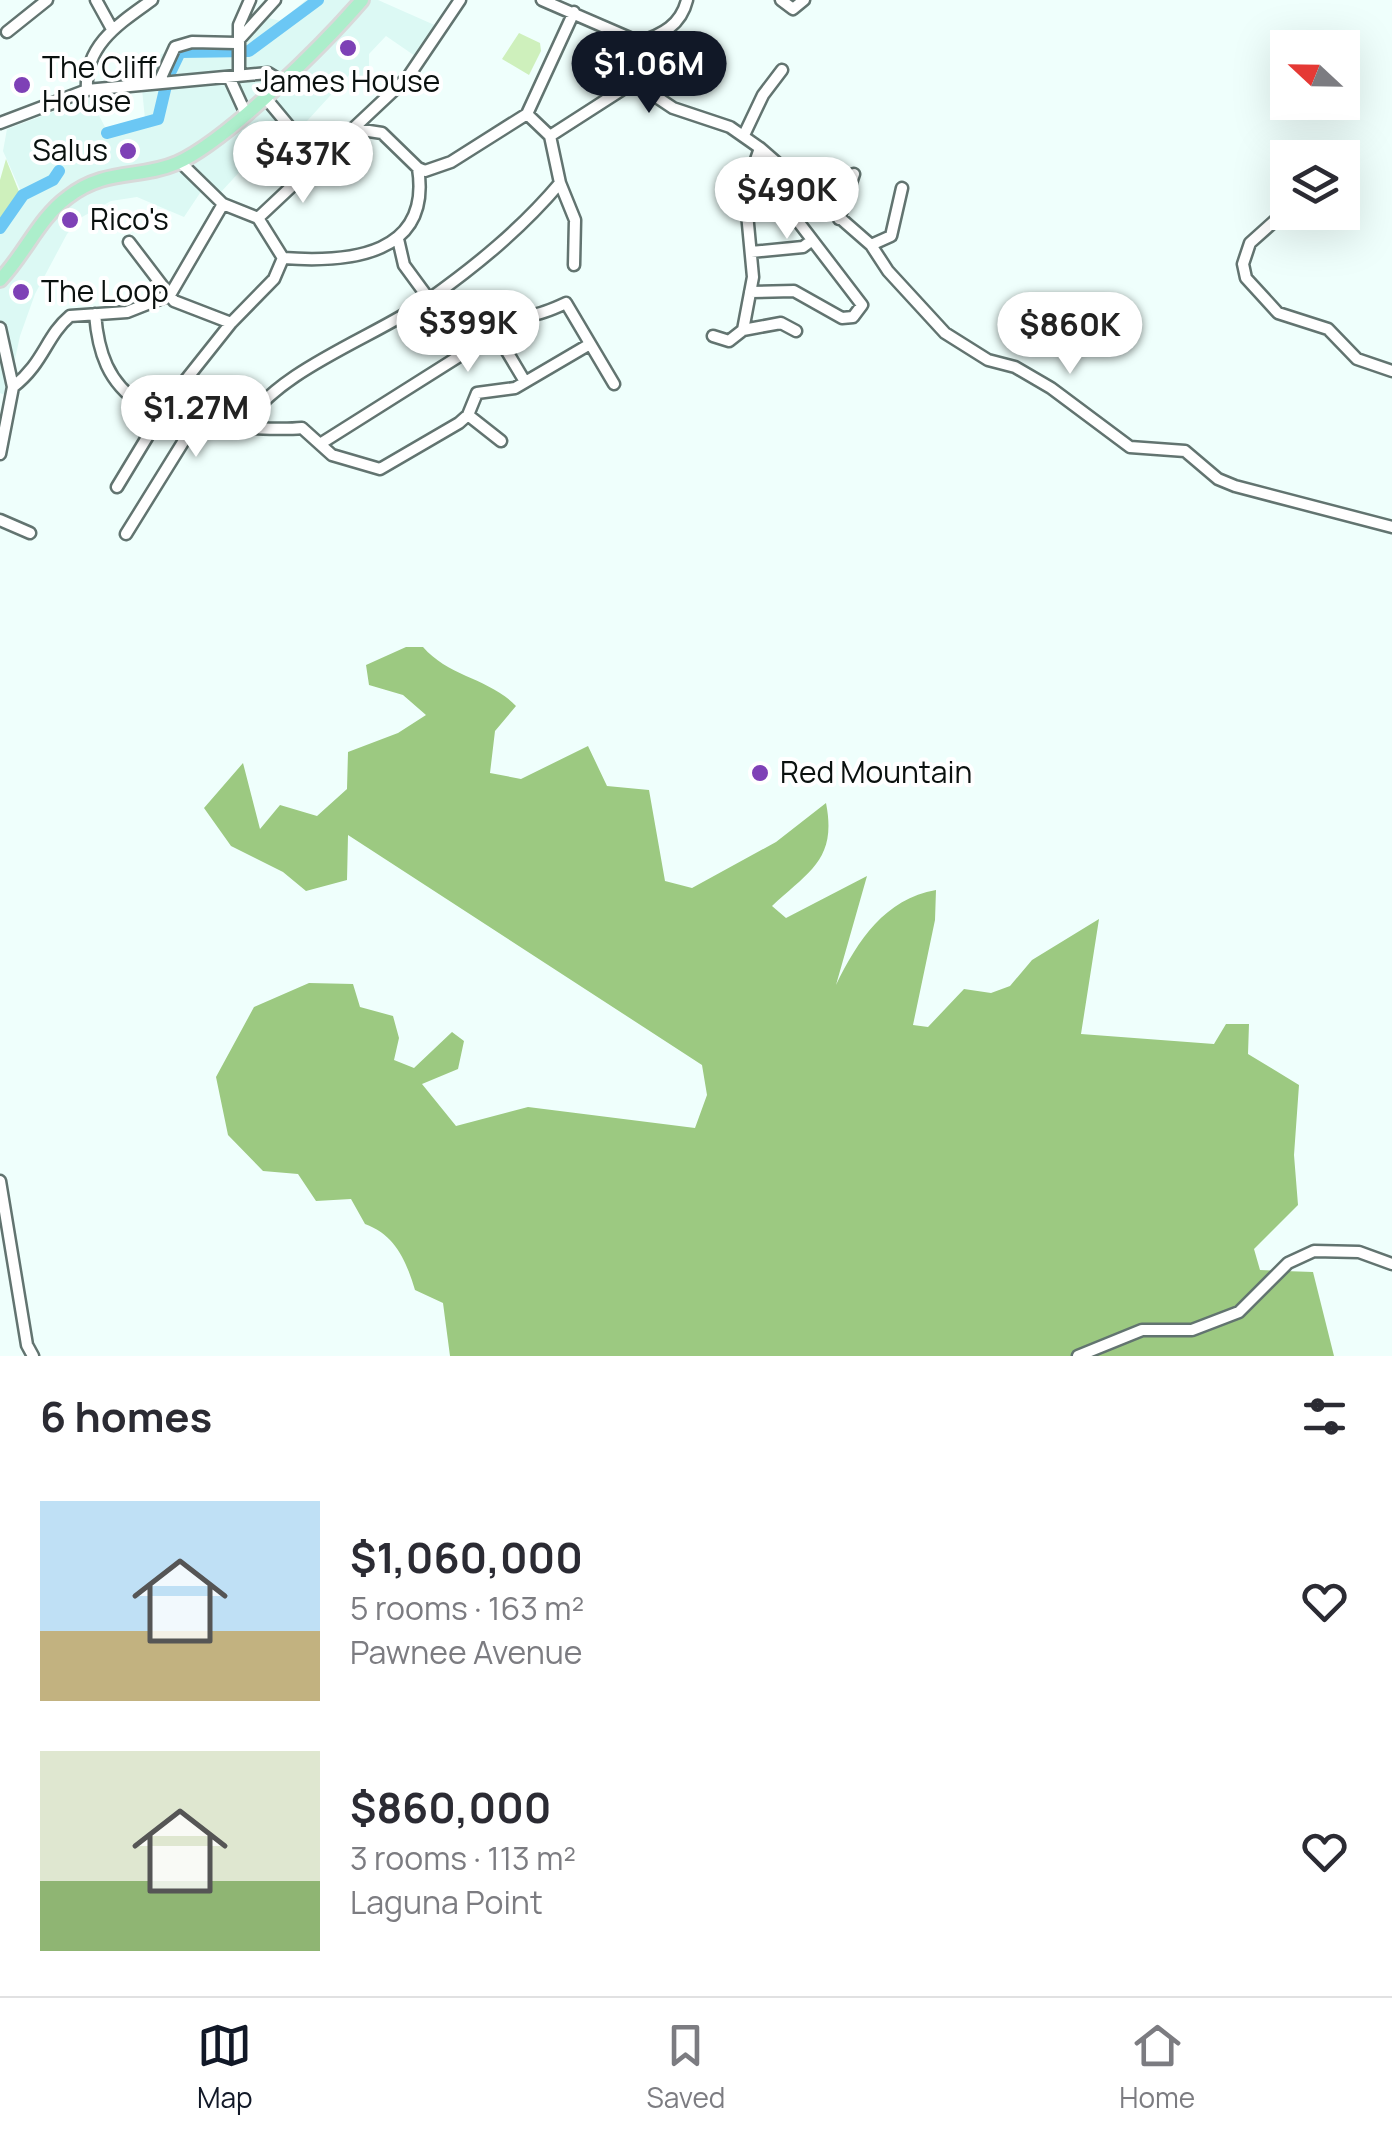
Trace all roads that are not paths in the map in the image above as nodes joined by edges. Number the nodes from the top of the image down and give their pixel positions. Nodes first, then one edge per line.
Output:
1 (47, 0) edge
2 (96, 0) edge
3 (152, 0) edge
4 (250, 0) edge
5 (276, 0) edge
6 (362, 0) edge
7 (460, 0) edge
8 (542, 0) edge
9 (686, 0) edge
10 (781, 0) edge
11 (804, 0) edge
12 (574, 12) junction
13 (112, 29) junction
14 (8, 32) dead end
15 (639, 42) junction
16 (238, 49) junction
17 (782, 70) dead end
18 (234, 76) junction
19 (166, 81) junction
20 (281, 81) junction
21 (634, 82) junction
22 (86, 90) junction
23 (264, 96) junction
24 (380, 108) junction
25 (245, 112) junction
26 (526, 114) junction
27 (0, 123) edge
28 (356, 128) junction
29 (382, 133) junction
30 (550, 136) junction
31 (744, 136) junction
32 (760, 148) junction
33 (180, 162) junction
34 (318, 162) junction
35 (418, 168) junction
36 (750, 172) junction
37 (854, 174) dead end
38 (560, 183) junction
39 (902, 188) dead end
40 (223, 204) junction
41 (786, 206) junction
42 (745, 208) junction
43 (258, 218) junction
44 (839, 218) junction
45 (1270, 221) edge
46 (398, 239) junction
47 (811, 241) junction
48 (129, 242) dead end
49 (871, 246) junction
50 (751, 252) junction
51 (283, 258) junction
52 (574, 265) dead end
53 (0, 281) edge
54 (750, 292) junction
55 (0, 294) edge
56 (170, 295) junction
57 (428, 300) junction
58 (95, 314) junction
59 (514, 317) junction
60 (231, 323) junction
61 (0, 328) edge
62 (744, 330) junction
63 (796, 331) dead end
64 (496, 333) junction
65 (713, 336) dead end
66 (590, 344) junction
67 (1392, 372) edge
68 (524, 380) junction
69 (184, 382) junction
70 (614, 384) dead end
71 (13, 387) junction
72 (169, 400) junction
73 (198, 412) junction
74 (468, 415) junction
75 (244, 426) junction
76 (501, 441) dead end
77 (320, 444) junction
78 (0, 454) edge
79 (117, 487) dead end
80 (0, 520) edge
81 (1392, 527) edge
82 (30, 532) dead end
83 (126, 534) dead end
84 (0, 1180) edge
85 (1392, 1264) edge
86 (33, 1356) edge
87 (1078, 1356) edge

1 - 14 street
2 - 13 street
3 - 13 street
4 - 16 street
5 - 16 street
6 - 20 main road
7 - 24 street
8 - 12 street
9 - 15 street
10 - 11 street
12 - 15 street
12 - 26 street
13 - 22 street
15 - 21 street
16 - 18 street
16 - 19 street
17 - 31 street
18 - 19 street
18 - 20 street
18 - 25 street
19 - 22 street
20 - 23 main road
21 - 30 street
21 - 31 street
22 - 27 street
23 - 25 main road
23 - 34 street
24 - 28 street
24 - 29 street
25 - 33 main road
26 - 30 street
26 - 35 street
28 - 29 street
28 - 34 street
29 - 35 street
30 - 38 street
31 - 32 street
32 - 36 street
32 - 44 street
33 - 40 street
33 - 53 main road
34 - 43 street
35 - 46 street
36 - 41 street
36 - 42 street
37 - 44 street
38 - 52 street
38 - 57 street
39 - 49 street
40 - 43 street
40 - 56 street
41 - 42 street
41 - 47 street
42 - 50 street
43 - 51 street
44 - 49 street
45 - 67 street
46 - 51 street
46 - 57 street
47 - 50 street
47 - 54 street
48 - 56 street
49 - 81 street
50 - 54 street
51 - 60 street
53 - 55 main road
54 - 62 street
56 - 58 street
56 - 60 street
57 - 59 street
57 - 75 street
58 - 71 street
58 - 72 street
59 - 64 street
59 - 66 street
60 - 69 street
61 - 71 street
62 - 63 street
62 - 65 street
64 - 68 street
64 - 77 street
66 - 68 street
66 - 70 street
68 - 74 street
69 - 72 street
69 - 73 street
71 - 78 street
72 - 79 street
73 - 75 street
73 - 83 street
74 - 76 street
74 - 77 street
75 - 77 street
80 - 82 street
84 - 86 street
85 - 87 street

